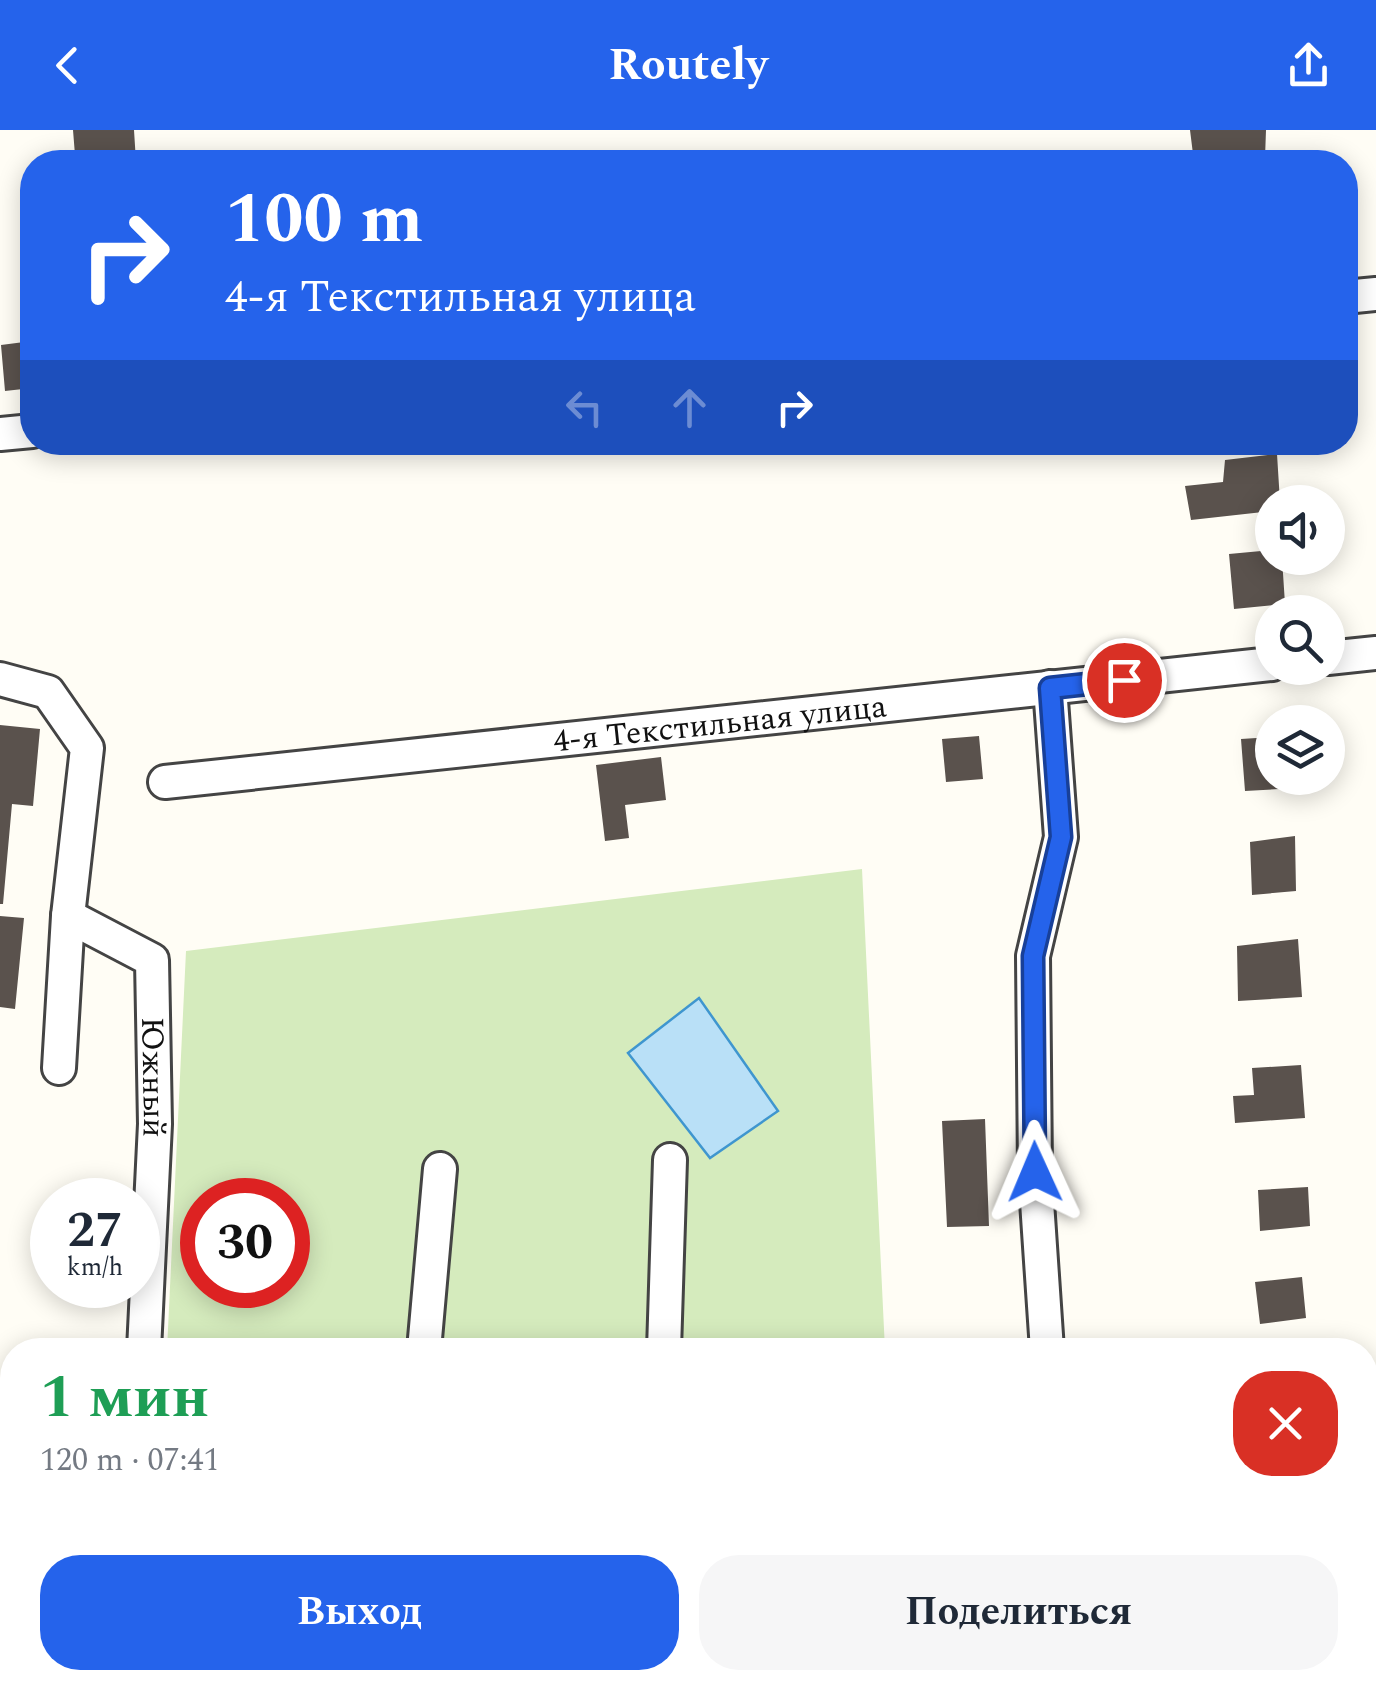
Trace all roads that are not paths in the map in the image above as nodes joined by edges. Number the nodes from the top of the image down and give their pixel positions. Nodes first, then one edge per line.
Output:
1 (1376, 653) edge
2 (1345, 656) edge
3 (1255, 666) edge
4 (0, 679) edge
5 (1050, 688) junction
6 (165, 782) dead end
7 (68, 916) junction
8 (59, 1068) dead end
9 (670, 1160) dead end
10 (440, 1169) dead end
11 (145, 1338) edge
12 (425, 1338) edge
13 (664, 1338) edge
14 (1046, 1338) edge

1 - 2 street
3 - 5 street, 4-я Текстильная улица
4 - 7 street
5 - 6 street, 4-я Текстильная улица
5 - 14 street
7 - 8 street
7 - 11 street, Южный
9 - 13 street
10 - 12 street

